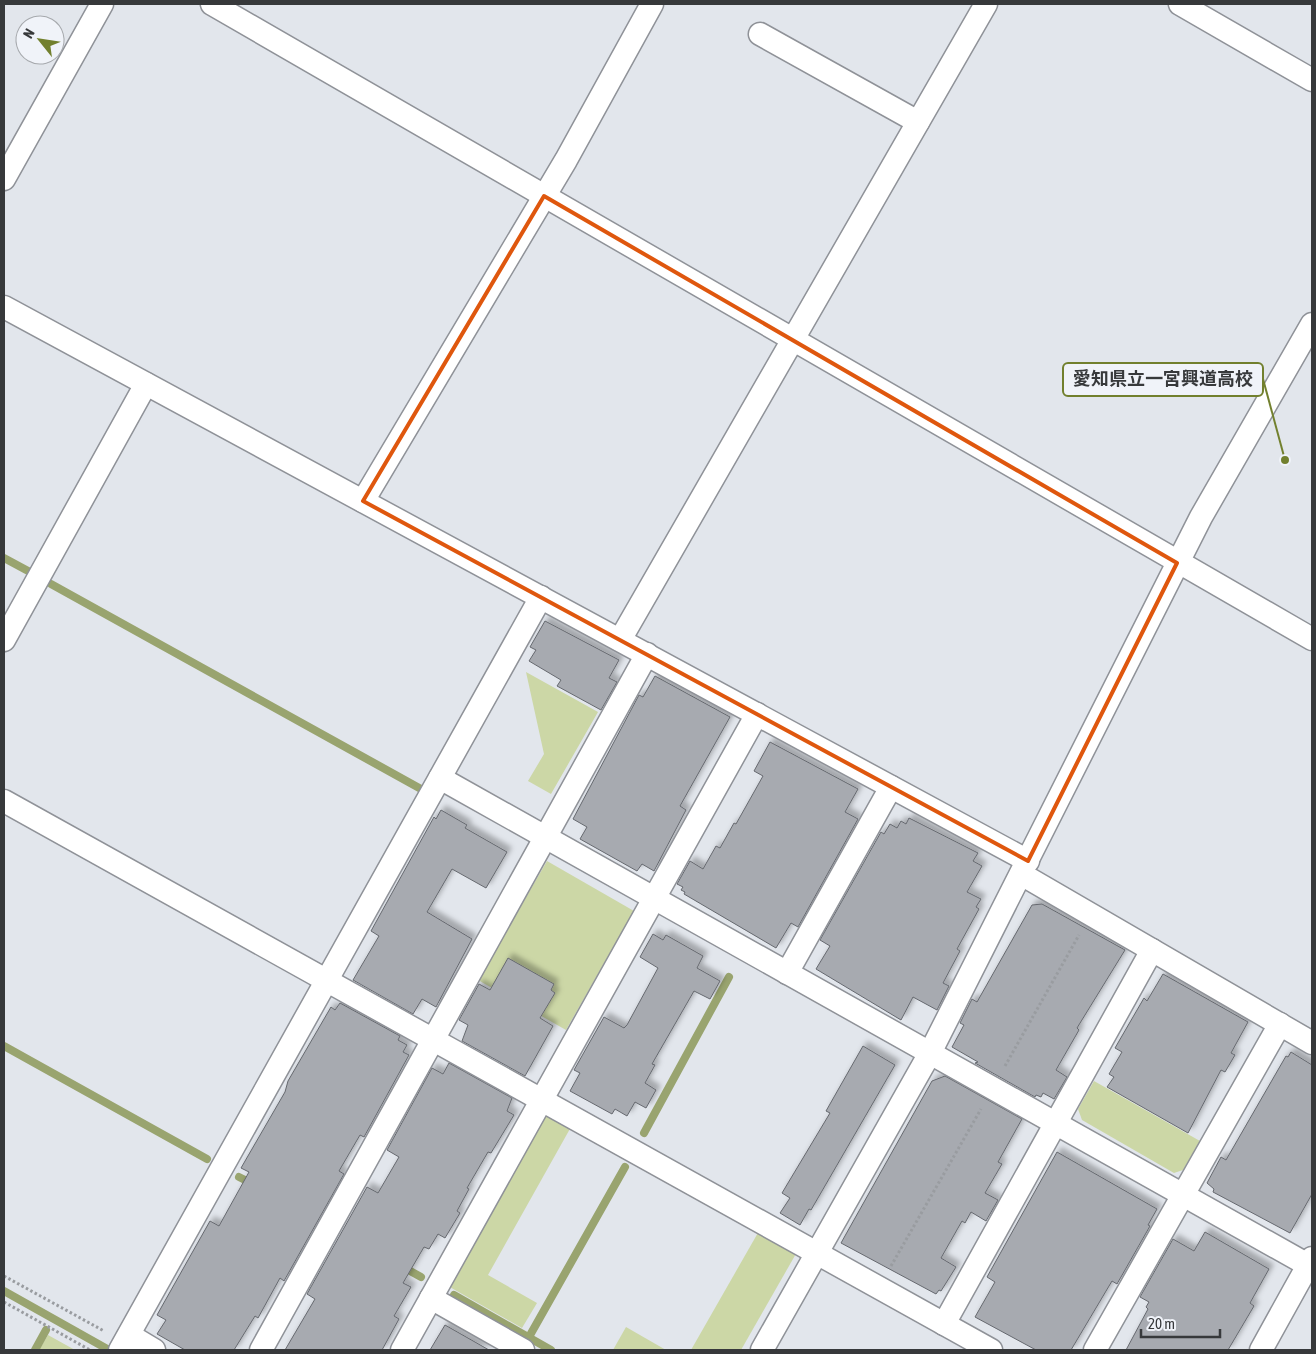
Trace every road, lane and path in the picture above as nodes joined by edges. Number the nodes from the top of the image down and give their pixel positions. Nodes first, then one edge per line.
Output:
1 (102, 4) edge
2 (212, 4) edge
3 (652, 4) edge
4 (986, 4) edge
5 (1180, 4) edge
6 (760, 34) dead end
7 (1312, 80) edge
8 (918, 122) junction
9 (4, 178) edge
10 (544, 196) junction
11 (4, 307) edge
12 (1312, 324) edge
13 (792, 340) junction
14 (146, 384) junction
15 (363, 501) junction
16 (1177, 562) junction
17 (541, 597) junction
18 (1312, 639) edge
19 (4, 640) edge
20 (620, 640) junction
21 (647, 654) junction
22 (757, 714) junction
23 (440, 778) junction
24 (891, 787) junction
25 (4, 800) edge
26 (545, 838) junction
27 (1025, 867) junction
28 (654, 898) junction
29 (1152, 950) junction
30 (787, 973) junction
31 (328, 979) junction
32 (1280, 1024) junction
33 (433, 1039) junction
34 (1312, 1043) edge
35 (930, 1053) junction
36 (542, 1100) junction
37 (1055, 1124) junction
38 (1183, 1195) junction
39 (816, 1253) junction
40 (1310, 1262) edge
41 (4, 1276) edge
42 (431, 1298) junction
43 (4, 1302) edge
44 (944, 1324) junction
45 (124, 1344) edge
46 (90, 1350) edge
47 (154, 1350) edge
48 (261, 1350) edge
49 (402, 1350) edge
50 (523, 1350) edge
51 (762, 1350) edge
52 (991, 1350) edge
53 (1095, 1350) edge
54 (1261, 1350) edge

1 - 9 street
2 - 10 street
3 - 10 street
4 - 8 street
5 - 7 street
6 - 8 street
8 - 13 street
10 - 13 street
10 - 15 street
11 - 14 street
12 - 16 street
13 - 16 street
13 - 20 street
14 - 15 street
14 - 19 street
15 - 17 street
16 - 18 street
16 - 27 street
17 - 20 street
17 - 23 street
20 - 21 street
21 - 22 street
21 - 26 street
22 - 24 street
22 - 28 street
23 - 26 street
23 - 31 street
24 - 27 street
24 - 30 street
25 - 31 street
26 - 28 street
26 - 33 street
27 - 29 street
27 - 35 street
28 - 30 street
28 - 36 street
29 - 32 street
29 - 37 street
30 - 35 street
31 - 33 street
31 - 45 street
32 - 34 street
32 - 38 street
33 - 36 street
33 - 48 street
35 - 37 street
35 - 39 street
36 - 39 street
36 - 42 street
37 - 38 street
37 - 44 street
38 - 40 street
38 - 53 street
39 - 44 street
39 - 51 street
40 - 54 street
41 - 45 path
42 - 49 street
42 - 50 street
43 - 46 path
44 - 52 street
45 - 47 street

